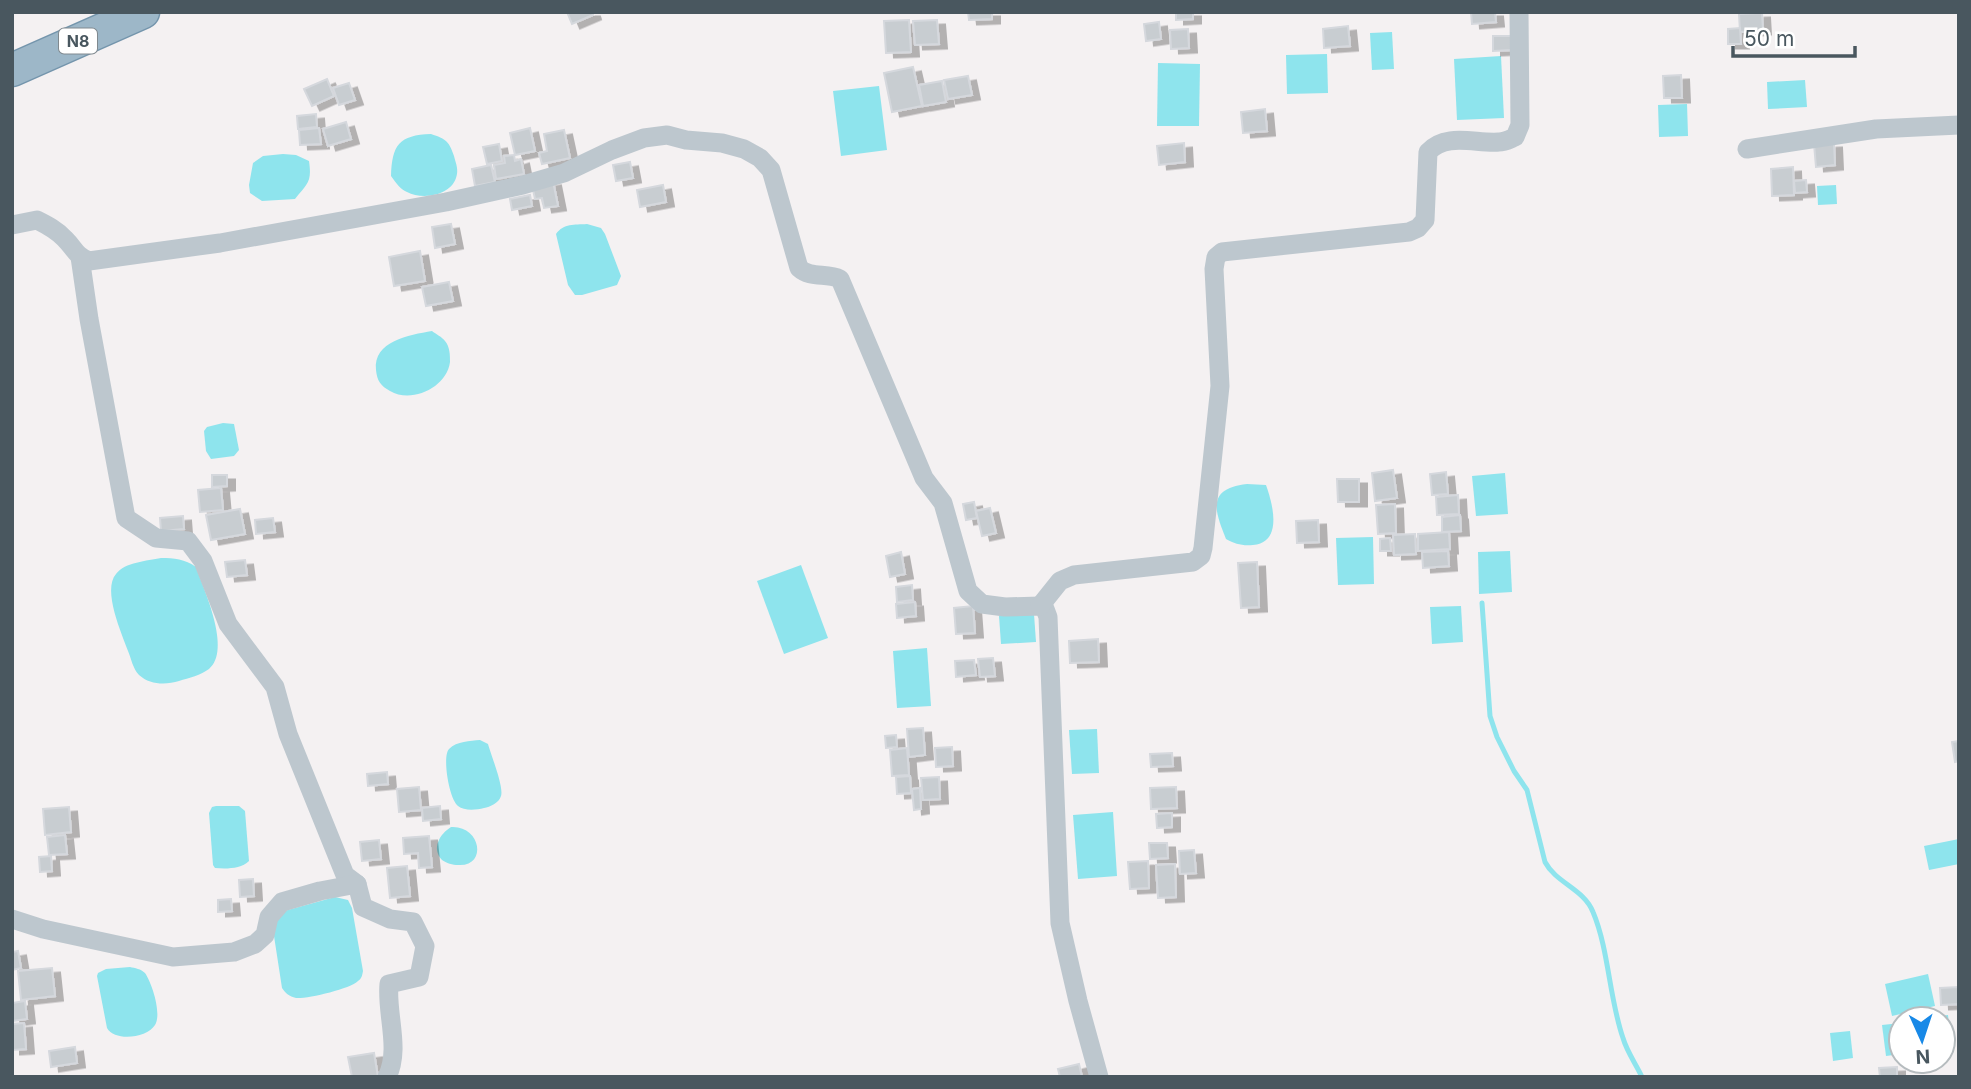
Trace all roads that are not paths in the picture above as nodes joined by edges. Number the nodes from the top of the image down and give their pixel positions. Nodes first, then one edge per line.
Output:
1 (143, 12) edge
2 (1519, 12) edge
3 (12, 70) edge
4 (1959, 125) edge
5 (1747, 149) dead end
6 (12, 225) edge
7 (80, 257) junction
8 (1040, 606) junction
9 (357, 884) junction
10 (12, 919) edge
11 (387, 1077) edge
12 (1099, 1077) edge

1 - 3 highway, N8
2 - 8 street
4 - 5 street
6 - 7 street
7 - 8 street
7 - 9 street
8 - 12 street
9 - 10 street
9 - 11 street

